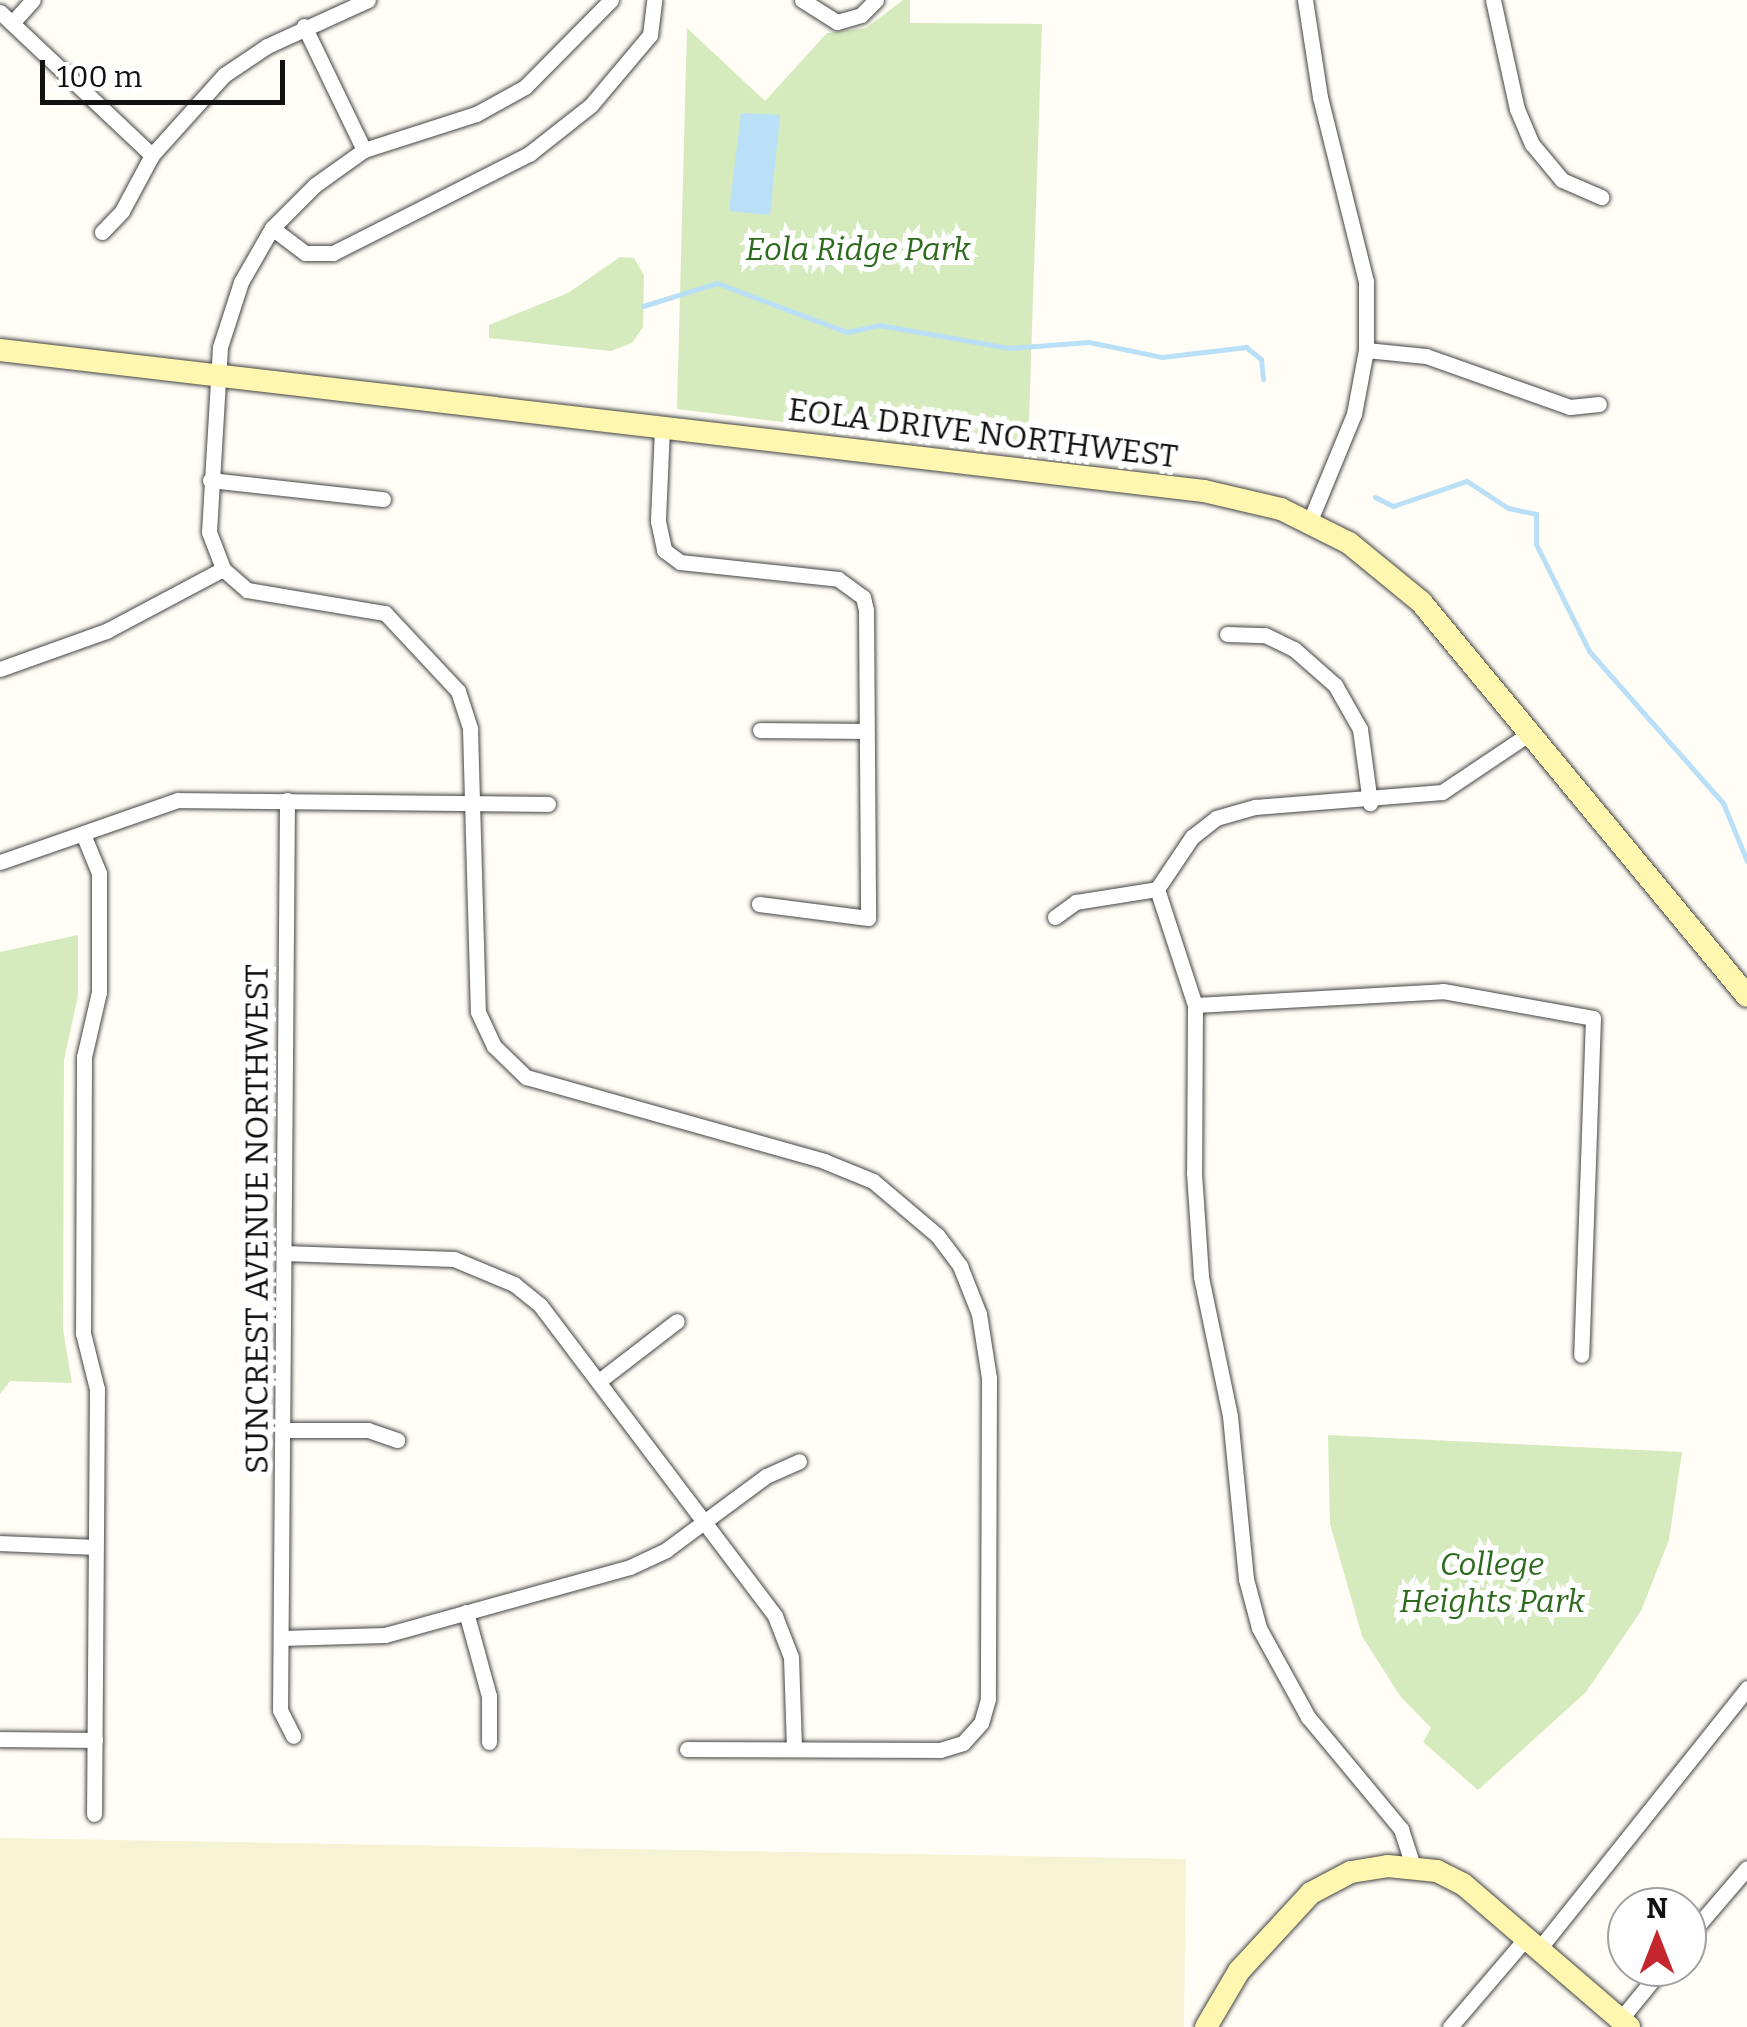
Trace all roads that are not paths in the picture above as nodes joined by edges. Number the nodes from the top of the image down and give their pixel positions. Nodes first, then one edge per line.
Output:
1 (33, 0) edge
2 (368, 0) edge
3 (611, 0) edge
4 (654, 0) edge
5 (802, 0) edge
6 (876, 0) edge
7 (1305, 0) edge
8 (1493, 0) edge
9 (6, 17) edge
10 (304, 26) junction
11 (364, 150) junction
12 (152, 155) junction
13 (1601, 196) dead end
14 (272, 228) junction
15 (102, 232) dead end
16 (0, 350) edge
17 (1366, 350) junction
18 (218, 374) junction
19 (1599, 404) dead end
20 (662, 428) junction
21 (210, 480) junction
22 (383, 499) dead end
23 (1310, 521) junction
24 (223, 569) junction
25 (1227, 634) dead end
26 (0, 669) edge
27 (760, 730) dead end
28 (865, 731) junction
29 (1530, 733) junction
30 (287, 800) junction
31 (471, 803) junction
32 (1370, 803) junction
33 (548, 804) dead end
34 (83, 834) junction
35 (0, 862) edge
36 (1157, 890) junction
37 (759, 904) dead end
38 (1055, 916) dead end
39 (1747, 996) edge
40 (1195, 1005) junction
41 (284, 1253) junction
42 (677, 1321) dead end
43 (1581, 1355) dead end
44 (599, 1382) junction
45 (283, 1430) junction
46 (397, 1440) dead end
47 (799, 1461) dead end
48 (705, 1521) junction
49 (0, 1543) edge
50 (95, 1547) junction
51 (466, 1612) junction
52 (281, 1638) junction
53 (1747, 1688) edge
54 (293, 1736) dead end
55 (0, 1739) edge
56 (94, 1740) junction
57 (488, 1742) dead end
58 (794, 1748) junction
59 (687, 1749) dead end
60 (94, 1814) dead end
61 (1412, 1866) junction
62 (1747, 1868) edge
63 (1707, 1915) edge
64 (1532, 1943) junction
65 (1649, 1987) edge
66 (1625, 2023) edge
67 (1206, 2027) edge
68 (1450, 2027) edge

1 - 9 street
2 - 10 street
3 - 11 street
4 - 14 street
5 - 6 street
7 - 17 street
8 - 13 street
9 - 12 street
10 - 11 street
10 - 12 street
11 - 14 street
12 - 15 street
14 - 18 street
16 - 18 main road, EOLA DRIVE NORTHWEST
17 - 19 street
17 - 23 street
18 - 20 main road, EOLA DRIVE NORTHWEST
18 - 21 street
20 - 23 main road, EOLA DRIVE NORTHWEST
20 - 28 street
21 - 22 street
21 - 24 street
23 - 29 main road, EOLA DRIVE NORTHWEST
24 - 26 street
24 - 31 street
25 - 32 street
27 - 28 street
28 - 37 street
29 - 32 street
29 - 39 main road, EOLA DRIVE NORTHWEST
30 - 31 street
30 - 34 street
30 - 41 street, SUNCREST AVENUE NORTHWEST
31 - 33 street
31 - 58 street
32 - 36 street
34 - 35 street
34 - 50 street
36 - 38 street
36 - 40 street
40 - 43 street
40 - 61 street
41 - 44 street
41 - 45 street, SUNCREST AVENUE NORTHWEST
42 - 44 street
44 - 48 street
45 - 46 street
45 - 52 street, SUNCREST AVENUE NORTHWEST
47 - 48 street
48 - 51 street
48 - 58 street
49 - 50 street
50 - 56 street
51 - 52 street
51 - 57 street
52 - 54 street, SUNCREST AVENUE NORTHWEST
53 - 64 street
55 - 56 street
56 - 60 street
58 - 59 street
61 - 64 main road
61 - 67 main road
62 - 63 street
64 - 66 main road
64 - 68 street
65 - 66 street

